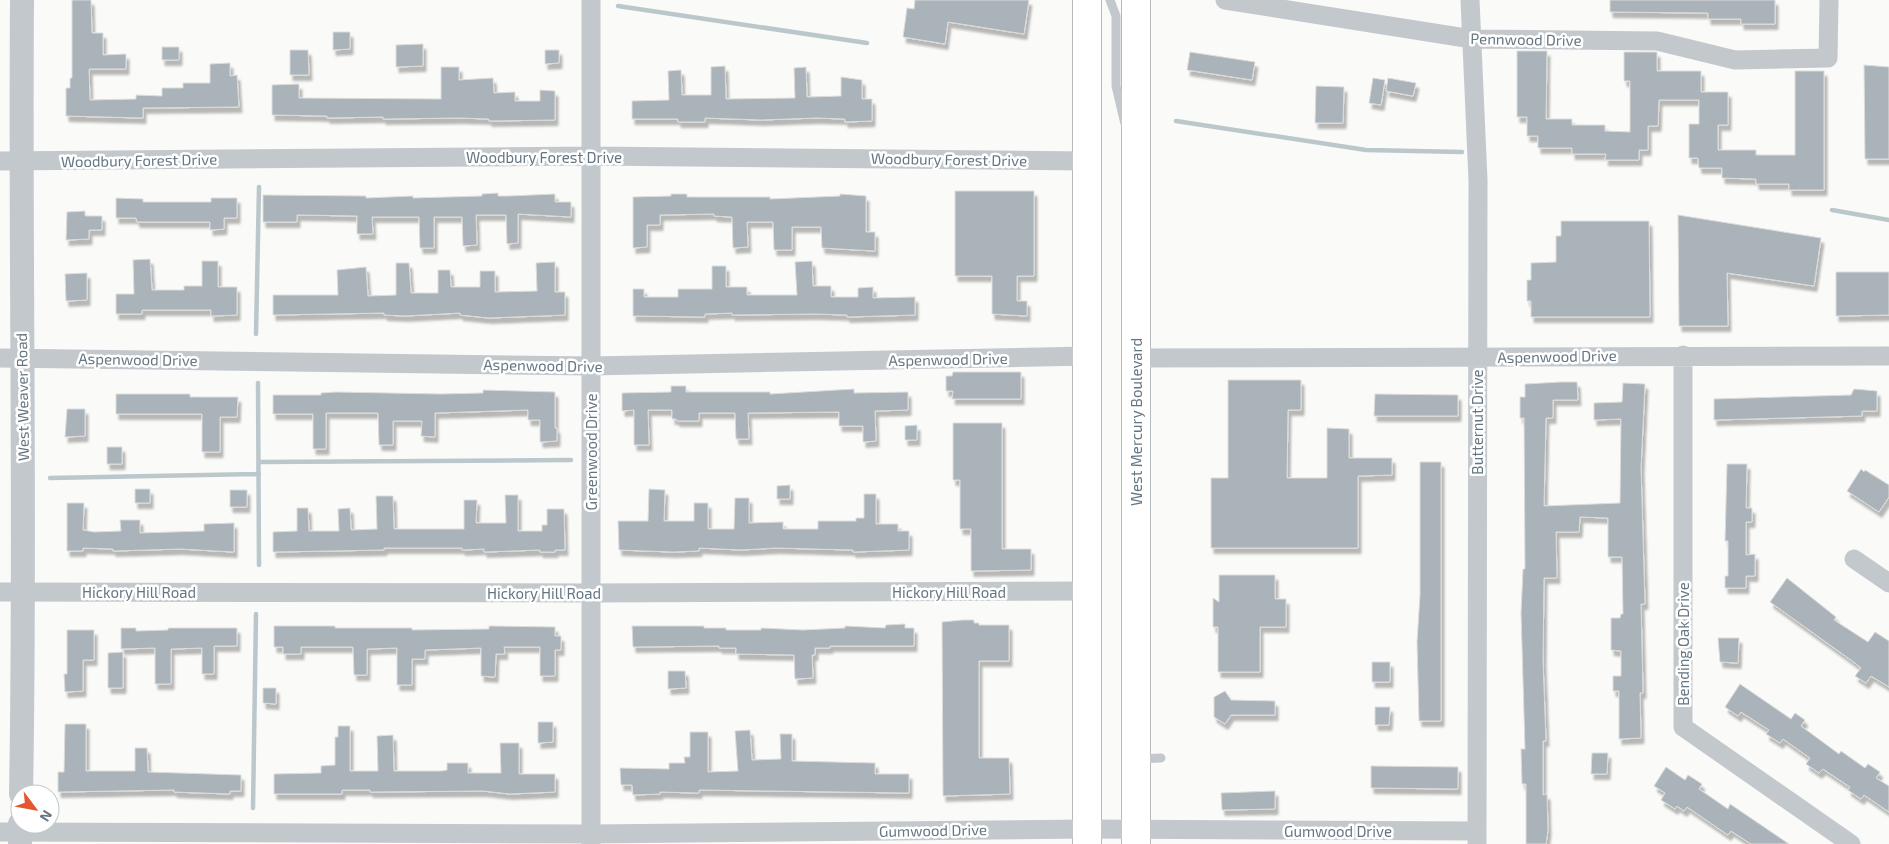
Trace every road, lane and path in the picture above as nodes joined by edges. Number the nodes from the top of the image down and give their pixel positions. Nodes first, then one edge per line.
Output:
1 (22, 0) edge
2 (591, 0) edge
3 (1087, 0) edge
4 (1110, 0) edge
5 (1136, 0) edge
6 (1225, 0) edge
7 (1470, 0) edge
8 (1829, 0) edge
9 (1472, 39) junction
10 (591, 156) junction
11 (10, 161) edge
12 (1087, 161) junction
13 (1136, 171) junction
14 (1683, 355) junction
15 (1087, 356) junction
16 (1889, 356) edge
17 (1478, 357) junction
18 (10, 358) edge
19 (1135, 358) junction
20 (591, 366) junction
21 (1854, 559) dead end
22 (1889, 583) edge
23 (1087, 591) junction
24 (0, 592) edge
25 (24, 592) junction
26 (591, 593) junction
27 (21, 784) edge
28 (60, 833) edge
29 (1087, 836) edge
30 (1136, 837) edge
31 (1477, 838) edge
32 (591, 839) edge
33 (1851, 844) edge

1 - 11 street, West Weaver Road
2 - 10 street, Greenwood Drive
3 - 12 highway
4 - 13 lane
5 - 13 highway, West Mercury Boulevard
6 - 9 street, Pennwood Drive
7 - 9 street, Butternut Drive
8 - 9 street, Pennwood Drive
9 - 17 street, Butternut Drive
10 - 11 street, Woodbury Forest Drive
10 - 12 street, Woodbury Forest Drive
10 - 20 street, Greenwood Drive
11 - 18 street, West Weaver Road
12 - 15 highway
13 - 19 highway, West Mercury Boulevard
14 - 16 street, Aspenwood Drive
14 - 17 street, Aspenwood Drive
14 - 33 street, Bending Oak Drive
15 - 20 street, Aspenwood Drive
15 - 23 highway
17 - 19 street, Aspenwood Drive
17 - 31 street, Butternut Drive
18 - 20 street, Aspenwood Drive
18 - 25 street, West Weaver Road
19 - 30 highway, West Mercury Boulevard
20 - 26 street, Greenwood Drive
21 - 22 street
23 - 26 street, Hickory Hill Road
23 - 29 highway
24 - 25 street, Hickory Hill Road
25 - 26 street, Hickory Hill Road
25 - 27 street, West Weaver Road
26 - 32 street, Greenwood Drive
28 - 32 street, Gumwood Drive
29 - 30 street, Gumwood Drive
29 - 32 street, Gumwood Drive
30 - 31 street, Gumwood Drive

